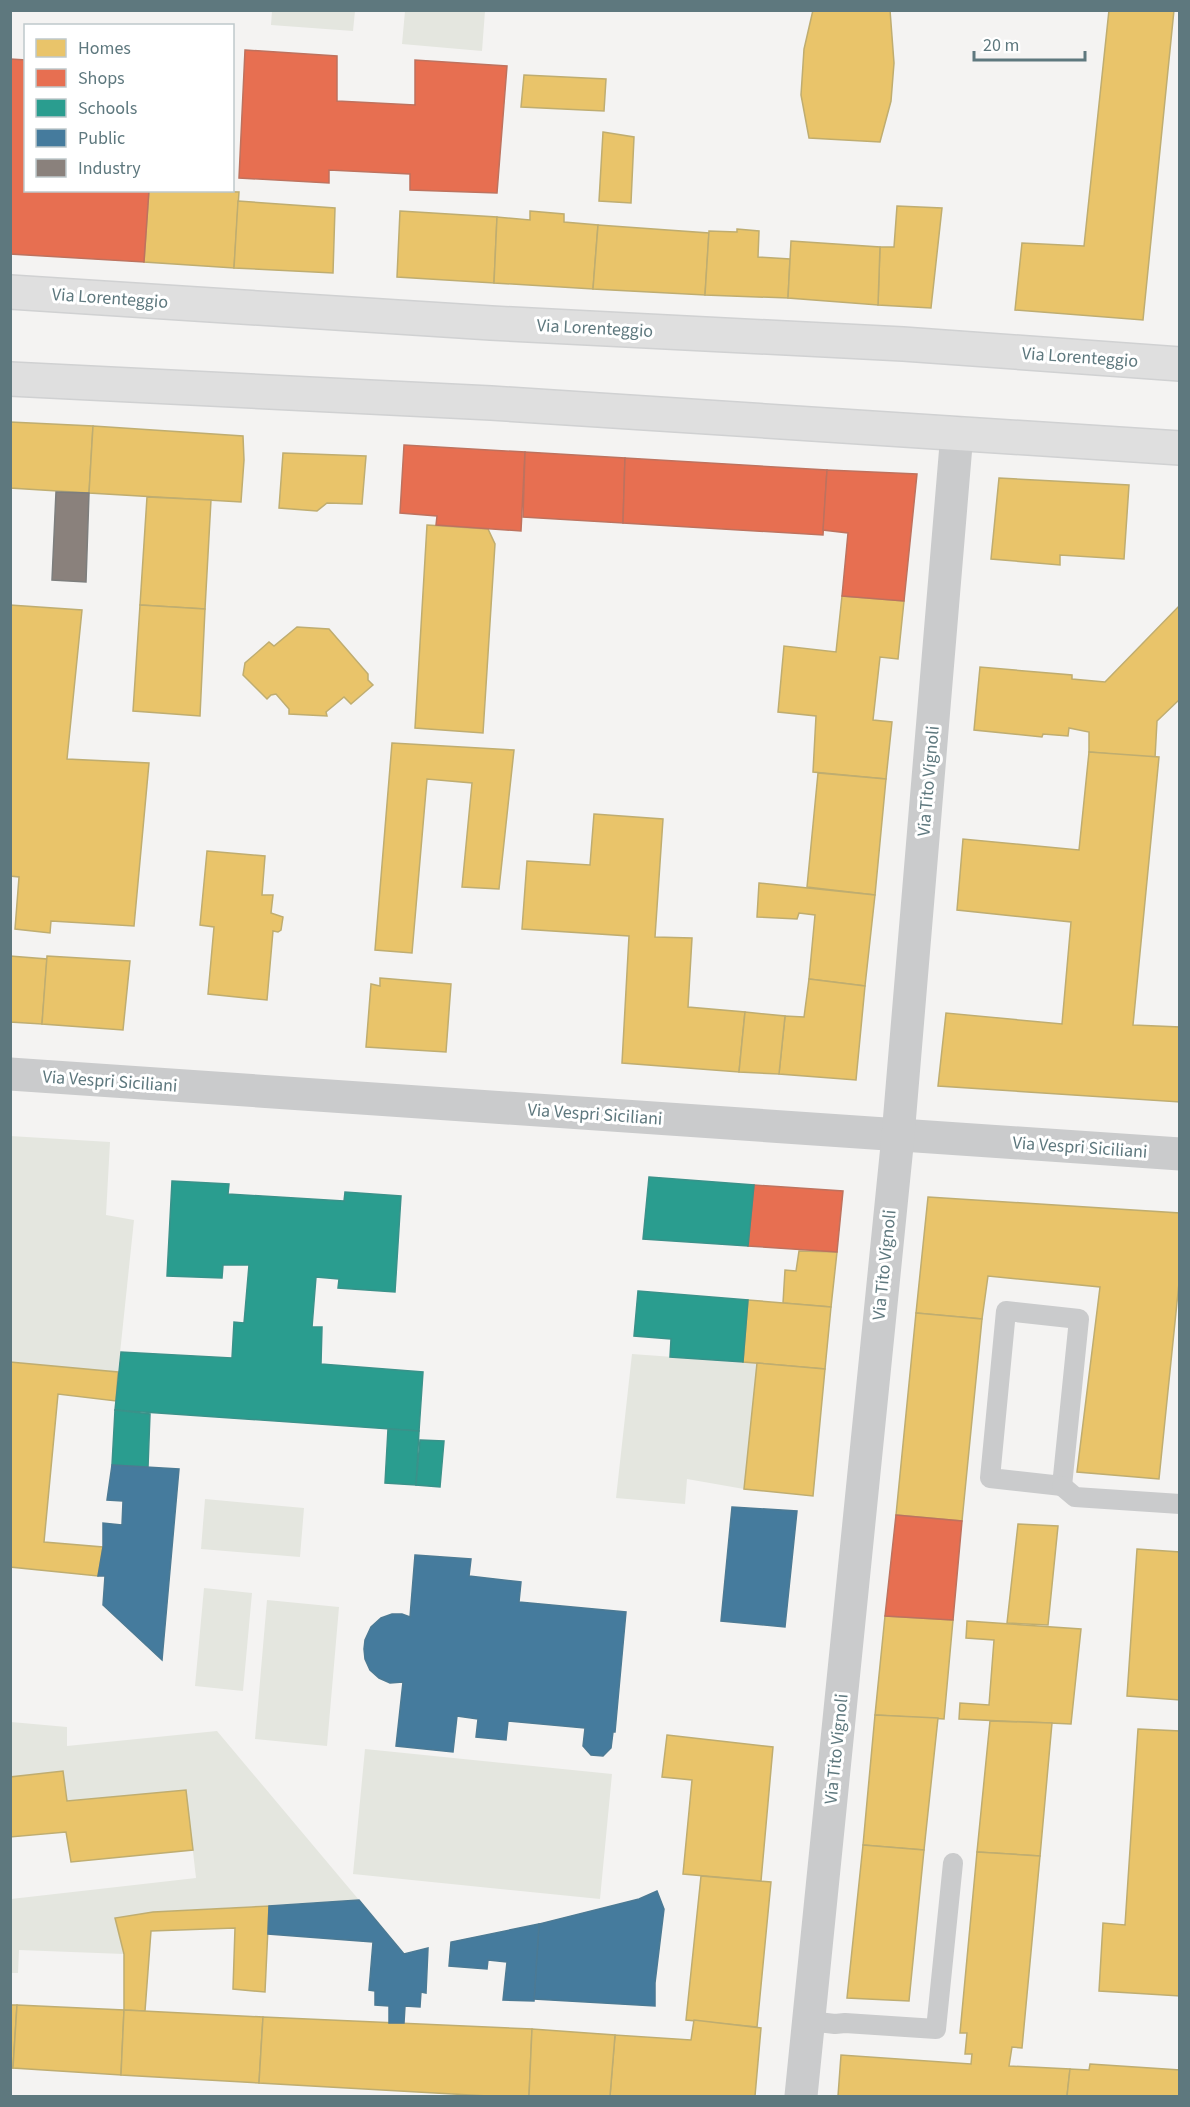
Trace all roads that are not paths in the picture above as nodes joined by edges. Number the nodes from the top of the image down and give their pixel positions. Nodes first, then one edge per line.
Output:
1 (10, 292) edge
2 (1179, 364) edge
3 (10, 379) edge
4 (957, 433) junction
5 (1179, 448) edge
6 (10, 1074) edge
7 (898, 1136) junction
8 (1179, 1154) edge
9 (1069, 1491) junction
10 (1179, 1504) edge
11 (953, 1863) dead end
12 (809, 2021) junction
13 (801, 2097) edge

1 - 2 main road, Via Lorenteggio
3 - 4 main road
4 - 5 main road
4 - 7 street, Via Tito Vignoli
6 - 7 street, Via Vespri Siciliani
7 - 8 street, Via Vespri Siciliani
7 - 12 street, Via Tito Vignoli
9 - 9 lane
9 - 10 lane
11 - 12 lane
12 - 13 street, Via Tito Vignoli

